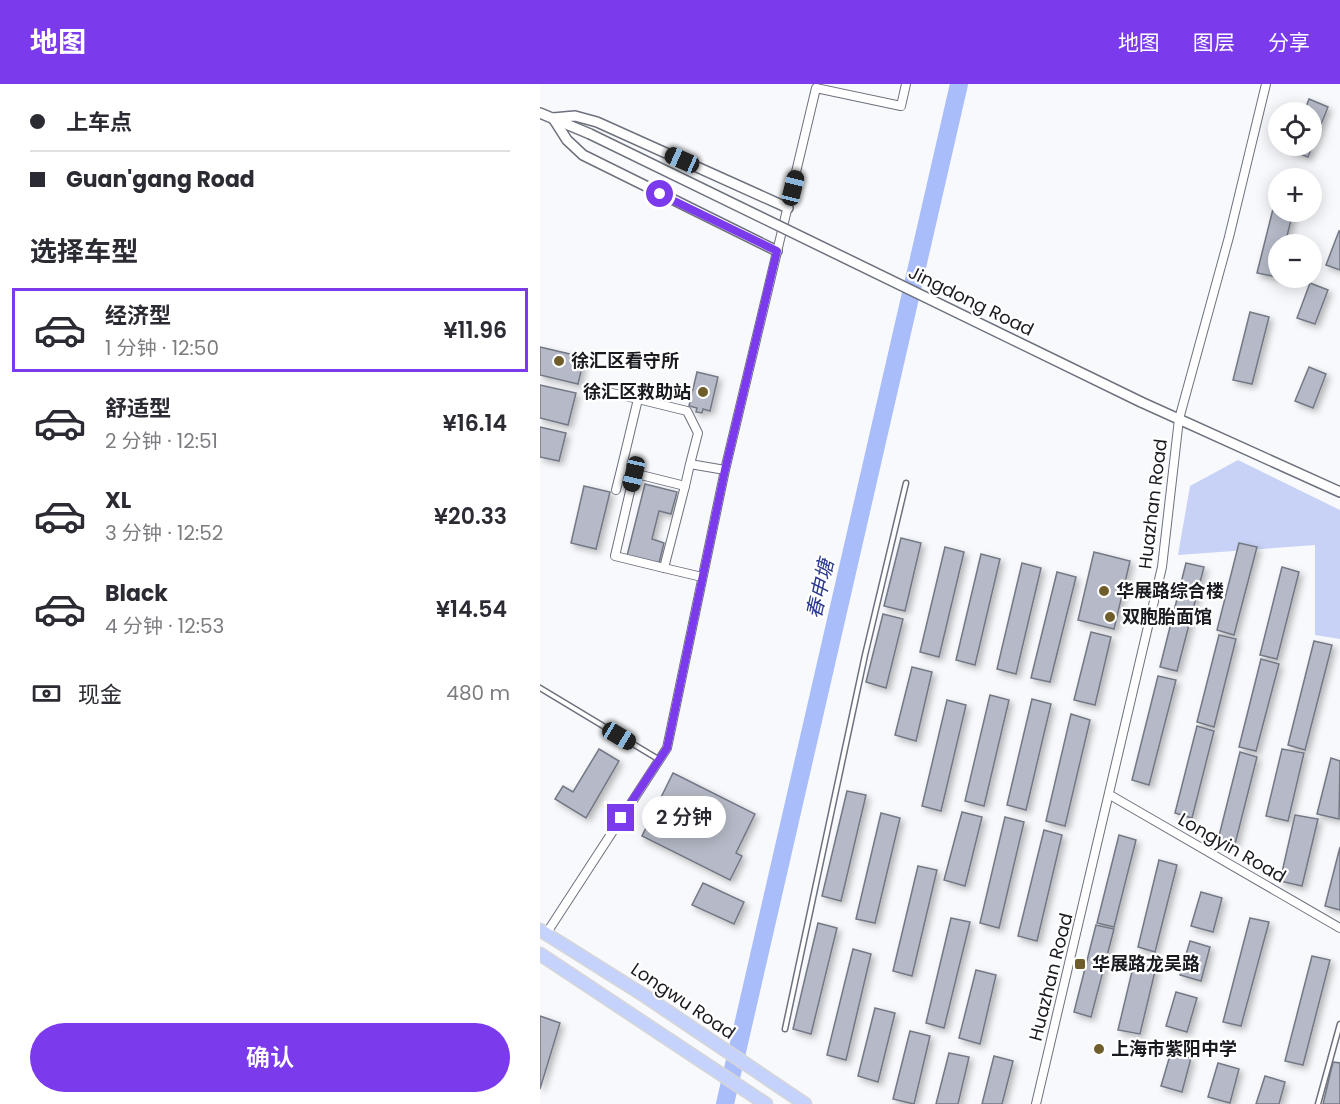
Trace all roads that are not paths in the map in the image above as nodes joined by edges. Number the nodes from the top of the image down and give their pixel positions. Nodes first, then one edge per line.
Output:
1 (906, 84) edge
2 (1266, 84) edge
3 (817, 86) edge
4 (540, 113) edge
5 (553, 118) junction
6 (788, 208) junction
7 (777, 251) junction
8 (590, 388) dead end
9 (638, 399) junction
10 (1179, 419) junction
11 (690, 464) junction
12 (621, 470) junction
13 (725, 470) junction
14 (634, 474) junction
15 (906, 483) dead end
16 (685, 486) junction
17 (616, 490) dead end
18 (1340, 492) edge
19 (664, 568) junction
20 (702, 577) junction
21 (540, 688) edge
22 (659, 759) junction
23 (1110, 795) junction
24 (1340, 928) edge
25 (543, 932) edge
26 (540, 954) edge
27 (1340, 1024) edge
28 (785, 1029) dead end
29 (766, 1104) edge
30 (806, 1104) edge
31 (1036, 1104) edge
32 (1318, 1104) edge

1 - 3 street
2 - 10 street, Huazhan Road
3 - 6 street
4 - 5 street
5 - 6 street
5 - 7 street
5 - 10 street, Jingdong Road, bridge
6 - 7 street
7 - 13 street
8 - 9 street
9 - 11 street
9 - 12 street
10 - 18 street, Jingdong Road
10 - 23 street, Huazhan Road
11 - 13 street
11 - 16 street
12 - 14 street
12 - 17 street
13 - 20 street
14 - 16 street
14 - 19 street
15 - 28 lane
16 - 19 street
19 - 20 street
20 - 22 street
21 - 22 lane
22 - 25 street
23 - 24 street, Longyin Road
23 - 31 street, Huazhan Road
25 - 30 main road, Longwu Road
26 - 29 main road
27 - 32 lane

